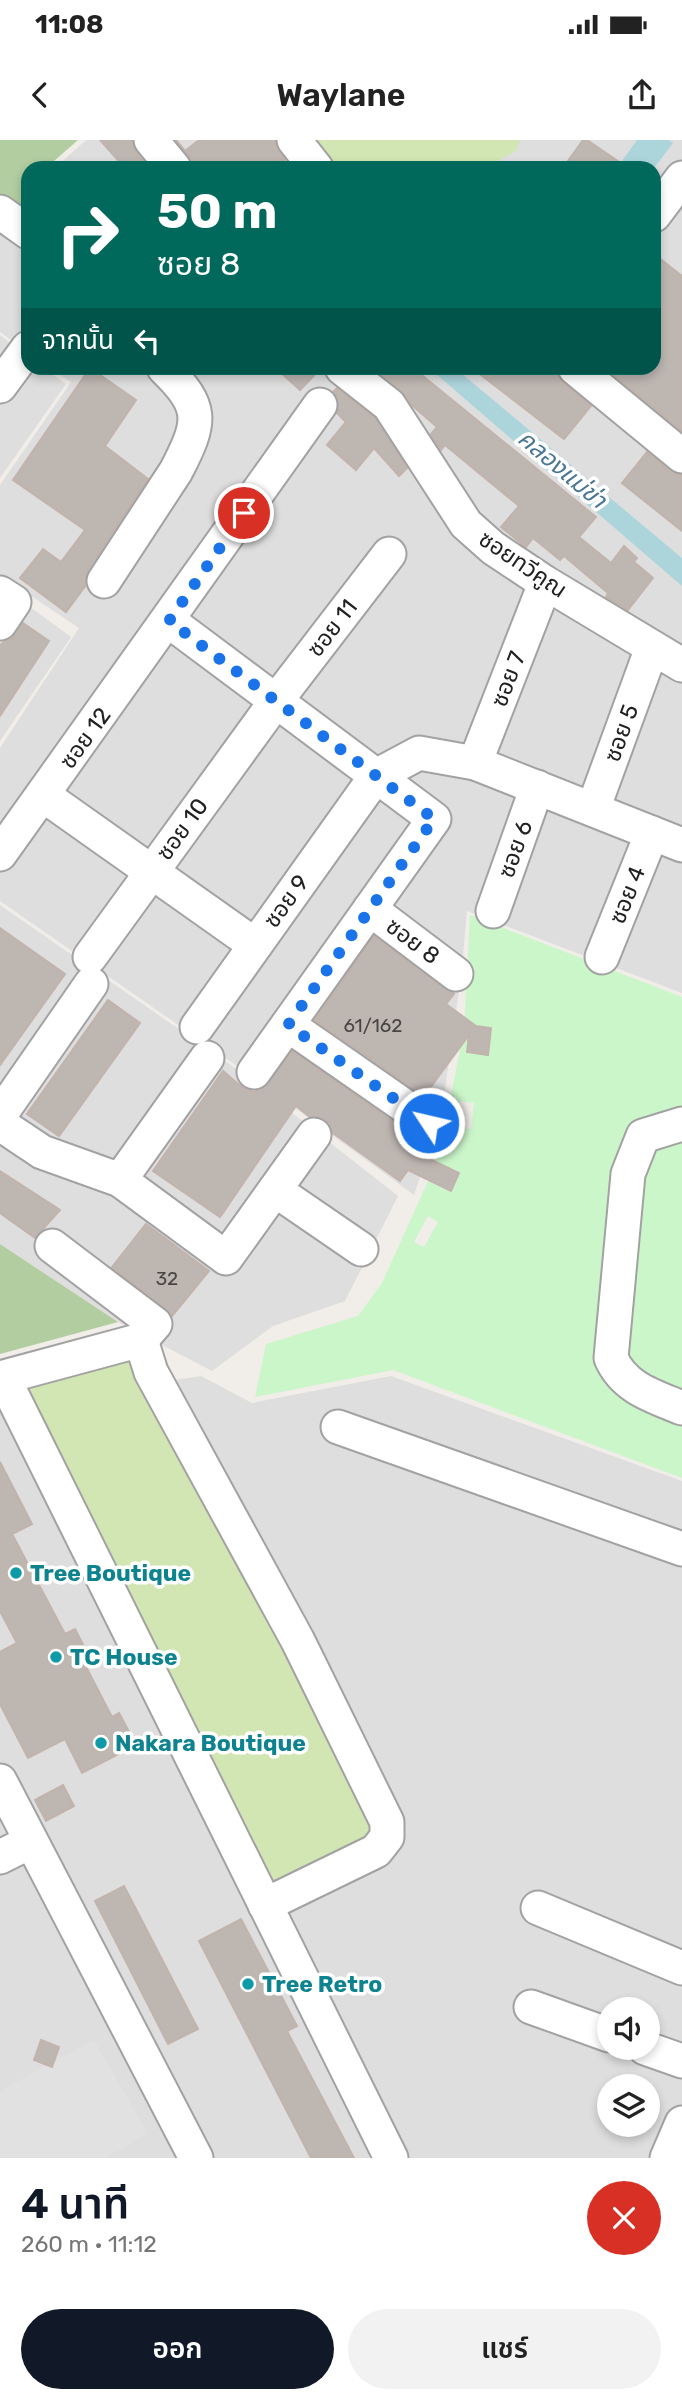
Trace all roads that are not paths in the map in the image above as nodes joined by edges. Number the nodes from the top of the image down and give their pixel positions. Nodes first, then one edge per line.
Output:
1 (151, 140) edge
2 (294, 140) edge
3 (168, 161) edge
4 (310, 161) edge
5 (682, 178) edge
6 (661, 206) edge
7 (0, 212) edge
8 (21, 227) edge
9 (21, 358) edge
10 (171, 375) edge
11 (351, 375) edge
12 (584, 375) edge
13 (0, 386) edge
14 (320, 405) dead end
15 (682, 456) edge
16 (389, 554) dead end
17 (104, 581) dead end
18 (0, 593) edge
19 (541, 594) dead end
20 (169, 621) junction
21 (0, 623) edge
22 (649, 656) dead end
23 (682, 664) edge
24 (276, 701) junction
25 (475, 763) junction
26 (376, 776) junction
27 (537, 787) junction
28 (43, 795) junction
29 (593, 809) junction
30 (667, 839) edge
31 (0, 854) edge
32 (151, 872) junction
33 (370, 909) junction
34 (493, 911) dead end
35 (255, 945) junction
36 (602, 957) dead end
37 (456, 974) dead end
38 (288, 1025) junction
39 (197, 1027) dead end
40 (207, 1058) dead end
41 (254, 1073) dead end
42 (0, 1115) edge
43 (429, 1123) dead end
44 (0, 1124) edge
45 (682, 1124) edge
46 (314, 1135) dead end
47 (120, 1180) junction
48 (275, 1190) junction
49 (52, 1246) dead end
50 (361, 1249) dead end
51 (141, 1340) junction
52 (0, 1379) edge
53 (682, 1408) edge
54 (338, 1427) dead end
55 (682, 1549) edge
56 (0, 1781) edge
57 (30, 1842) junction
58 (0, 1857) edge
59 (265, 1905) junction
60 (538, 1908) dead end
61 (682, 1968) edge
62 (531, 2007) dead end
63 (597, 2031) edge
64 (660, 2053) edge
65 (682, 2061) edge
66 (682, 2123) edge
67 (188, 2155) edge
68 (391, 2158) edge
69 (667, 2158) edge

1 - 3 street
2 - 4 street
5 - 6 street
7 - 8 street
9 - 13 street
10 - 17 street
11 - 23 street, ซอยทวีคูณ
12 - 15 street
14 - 20 street, ซอย 12
16 - 24 street, ซอย 11
18 - 21 street
19 - 25 street, ซอย 7
20 - 24 street
20 - 28 street, ซอย 12
22 - 29 street, ซอย 5
24 - 26 street
24 - 32 street, ซอย 10
25 - 26 street
25 - 27 street
26 - 33 street, ซอย 8
26 - 35 street, ซอย 9
27 - 29 street
27 - 34 street, ซอย 6
28 - 31 street, ซอย 12
28 - 32 street
29 - 30 street
30 - 36 street, ซอย 4
32 - 35 street
32 - 42 street, ซอย 10
33 - 37 street, ซอย 8
33 - 38 street, ซอย 8
35 - 39 street, ซอย 9
38 - 41 street, ซอย 8
38 - 43 street
40 - 47 street
44 - 47 street
45 - 53 street
46 - 48 street
47 - 48 street
48 - 50 street
49 - 51 street
51 - 52 street
51 - 59 street
52 - 59 street
54 - 55 street
56 - 57 street
57 - 58 street
57 - 67 street
59 - 68 street
60 - 61 street
62 - 63 street
64 - 65 street
66 - 69 street

